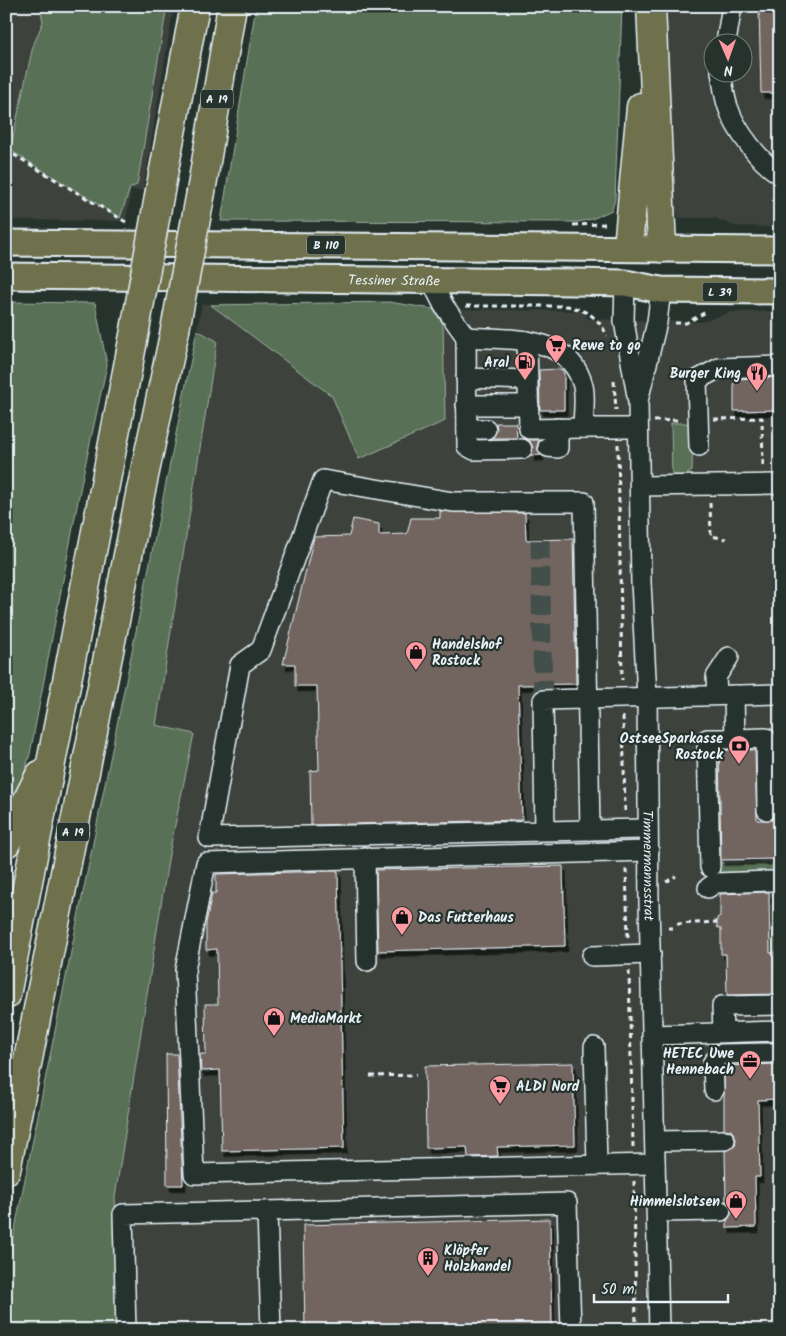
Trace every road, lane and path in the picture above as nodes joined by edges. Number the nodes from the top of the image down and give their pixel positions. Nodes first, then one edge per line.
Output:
1 (194, 6) edge
2 (232, 6) edge
3 (650, 6) edge
4 (732, 6) edge
5 (728, 32) edge
6 (723, 82) edge
7 (6, 150) edge
8 (780, 174) edge
9 (126, 222) dead end
10 (6, 243) edge
11 (628, 247) junction
12 (662, 248) junction
13 (780, 250) edge
14 (6, 276) edge
15 (432, 282) junction
16 (625, 284) junction
17 (661, 290) junction
18 (780, 291) edge
19 (466, 336) junction
20 (527, 341) junction
21 (780, 366) edge
22 (466, 378) junction
23 (528, 380) junction
24 (638, 402) junction
25 (466, 405) junction
26 (529, 405) junction
27 (698, 420) junction
28 (638, 425) junction
29 (558, 428) junction
30 (583, 428) junction
31 (467, 429) junction
32 (486, 429) dead end
33 (699, 446) dead end
34 (548, 447) dead end
35 (522, 449) dead end
36 (772, 484) edge
37 (702, 485) junction
38 (640, 486) junction
39 (726, 539) dead end
40 (729, 657) dead end
41 (780, 694) edge
42 (725, 695) junction
43 (647, 697) junction
44 (588, 698) junction
45 (735, 739) junction
46 (55, 744) junction
47 (767, 810) dead end
48 (648, 829) junction
49 (590, 830) junction
50 (545, 832) junction
51 (6, 844) edge
52 (648, 851) junction
53 (365, 857) junction
54 (710, 867) dead end
55 (772, 881) dead end
56 (708, 888) dead end
57 (717, 922) dead end
58 (677, 924) dead end
59 (651, 954) junction
60 (592, 956) dead end
61 (367, 960) dead end
62 (6, 994) edge
63 (780, 1005) edge
64 (780, 1031) edge
65 (726, 1032) junction
66 (653, 1034) junction
67 (594, 1047) dead end
68 (775, 1053) dead end
69 (730, 1054) junction
70 (370, 1076) dead end
71 (416, 1076) dead end
72 (714, 1090) dead end
73 (725, 1140) dead end
74 (655, 1141) junction
75 (655, 1164) junction
76 (597, 1165) junction
77 (6, 1170) edge
78 (267, 1211) junction
79 (721, 1211) dead end
80 (657, 1212) junction
81 (126, 1330) edge
82 (271, 1330) edge
83 (571, 1330) edge
84 (659, 1330) edge

1 - 46 highway, A 19, bridge
2 - 77 highway, A 19, bridge
3 - 11 highway
3 - 12 highway
4 - 5 street
6 - 8 street
7 - 9 path
10 - 11 main road, B 110
11 - 12 main road
11 - 16 main road
12 - 13 main road
12 - 17 main road, Timmermannsstrat
14 - 15 main road, Tessiner Straße
15 - 16 main road, Tessiner Straße
15 - 19 street
16 - 17 main road, Tessiner Straße / L 39
16 - 24 street, Timmermannsstrat
17 - 18 main road, Tessiner Straße / L 39
17 - 24 street, Timmermannsstrat
19 - 20 street
19 - 22 street
20 - 23 street
20 - 30 street
21 - 27 street
22 - 23 street
22 - 25 street
23 - 26 street
24 - 28 street, Timmermannsstrat
25 - 26 street
25 - 31 street
26 - 29 street
27 - 28 path
27 - 33 street
27 - 36 path
28 - 30 street
28 - 38 street, Timmermannsstrat
29 - 30 street
29 - 34 street
31 - 32 street
31 - 35 street
36 - 37 street
37 - 38 street
37 - 39 path
38 - 43 street, Timmermannsstrat
40 - 42 street
41 - 42 street
42 - 43 street
42 - 45 street
43 - 44 street
43 - 48 street, Timmermannsstrat
44 - 49 street
44 - 50 street
44 - 50 street
45 - 47 street
45 - 54 street
46 - 51 highway
46 - 62 highway, A 19
48 - 49 street
48 - 52 street, Timmermannsstrat
49 - 50 street
52 - 53 street
52 - 59 street, Timmermannsstrat
53 - 61 street
53 - 76 street
55 - 56 street
57 - 58 path
59 - 60 street
59 - 66 street, Timmermannsstrat
63 - 65 street
64 - 65 street
65 - 66 street
65 - 69 street
66 - 74 street, Timmermannsstrat
67 - 76 street
68 - 69 street
69 - 72 street
70 - 71 path
73 - 74 street
74 - 75 street, Timmermannsstrat
75 - 76 street
75 - 80 street, Timmermannsstrat
78 - 81 street
78 - 82 street
78 - 83 street
79 - 80 street
80 - 84 street, Timmermannsstrat

